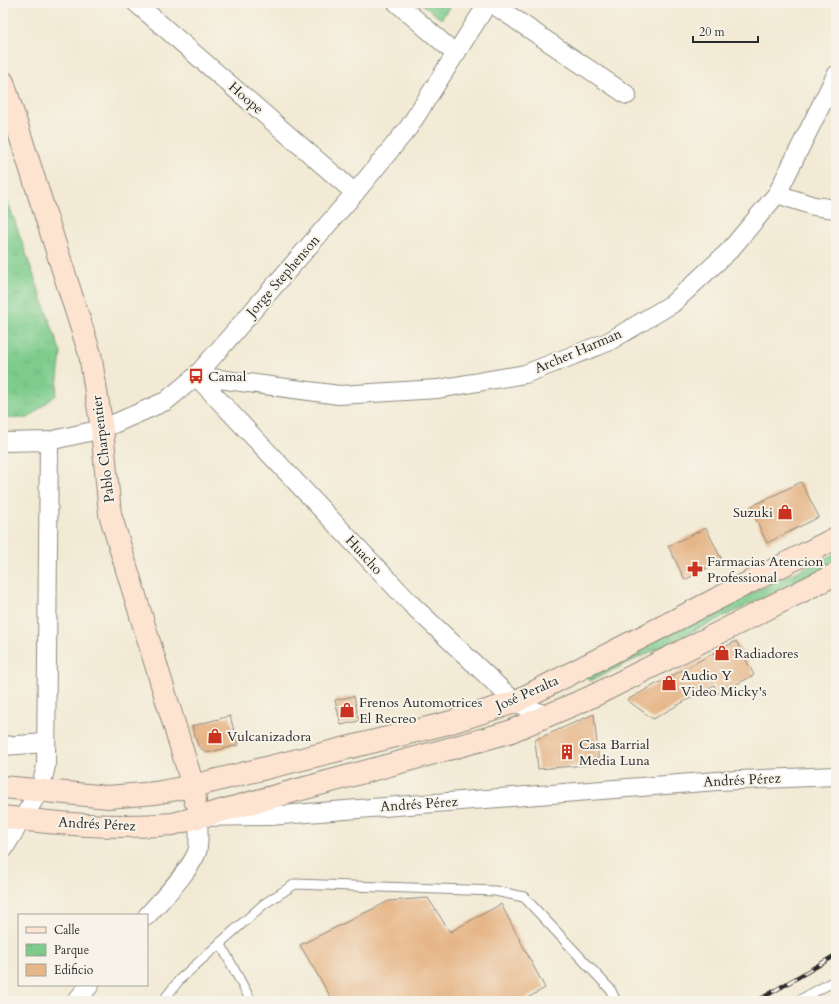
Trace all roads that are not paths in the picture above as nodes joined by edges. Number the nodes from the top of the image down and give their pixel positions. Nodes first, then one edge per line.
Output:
1 (136, 3) edge
2 (397, 3) edge
3 (490, 3) edge
4 (456, 54) junction
5 (836, 75) edge
6 (3, 82) edge
7 (627, 95) dead end
8 (355, 193) junction
9 (777, 194) junction
10 (836, 208) edge
11 (196, 376) junction
12 (102, 429) junction
13 (49, 441) junction
14 (3, 442) edge
15 (836, 538) edge
16 (836, 574) edge
17 (515, 702) junction
18 (547, 716) junction
19 (46, 743) junction
20 (3, 746) edge
21 (836, 776) edge
22 (193, 786) junction
23 (3, 787) edge
24 (40, 790) junction
25 (198, 817) junction
26 (13, 818) edge
27 (3, 850) edge
28 (148, 915) edge
29 (220, 943) junction
30 (836, 980) edge
31 (89, 986) edge
32 (76, 1001) edge
33 (163, 1001) edge
34 (251, 1001) edge
35 (614, 1001) edge
36 (798, 1001) edge

1 - 8 street, Hoope
2 - 4 street
3 - 4 street, Jorge Stephenson
3 - 7 street
4 - 8 street, Jorge Stephenson
5 - 9 street, Archer Harman
6 - 12 main road, Pablo Charpentier
8 - 11 street, Jorge Stephenson
9 - 10 street
9 - 11 street, Archer Harman
11 - 12 street, Jorge Stephenson
11 - 17 street, Huacho
12 - 13 street, Jorge Stephenson
12 - 22 main road, Pablo Charpentier
13 - 14 street, Jorge Stephenson
13 - 19 street
15 - 17 main road, José Peralta
16 - 18 main road, José Peralta
17 - 18 street, Huacho
17 - 22 main road, José Peralta
18 - 25 main road, José Peralta
19 - 20 street
19 - 24 street
21 - 25 street, Andrés Pérez
22 - 24 main road, Andrés Pérez
22 - 25 main road, Pablo Charpentier
23 - 24 main road, Andrés Pérez
24 - 26 street
25 - 26 main road, Andrés Pérez
25 - 28 street
26 - 27 street
29 - 33 lane
29 - 34 lane
29 - 35 lane
30 - 36 lane
31 - 32 street

